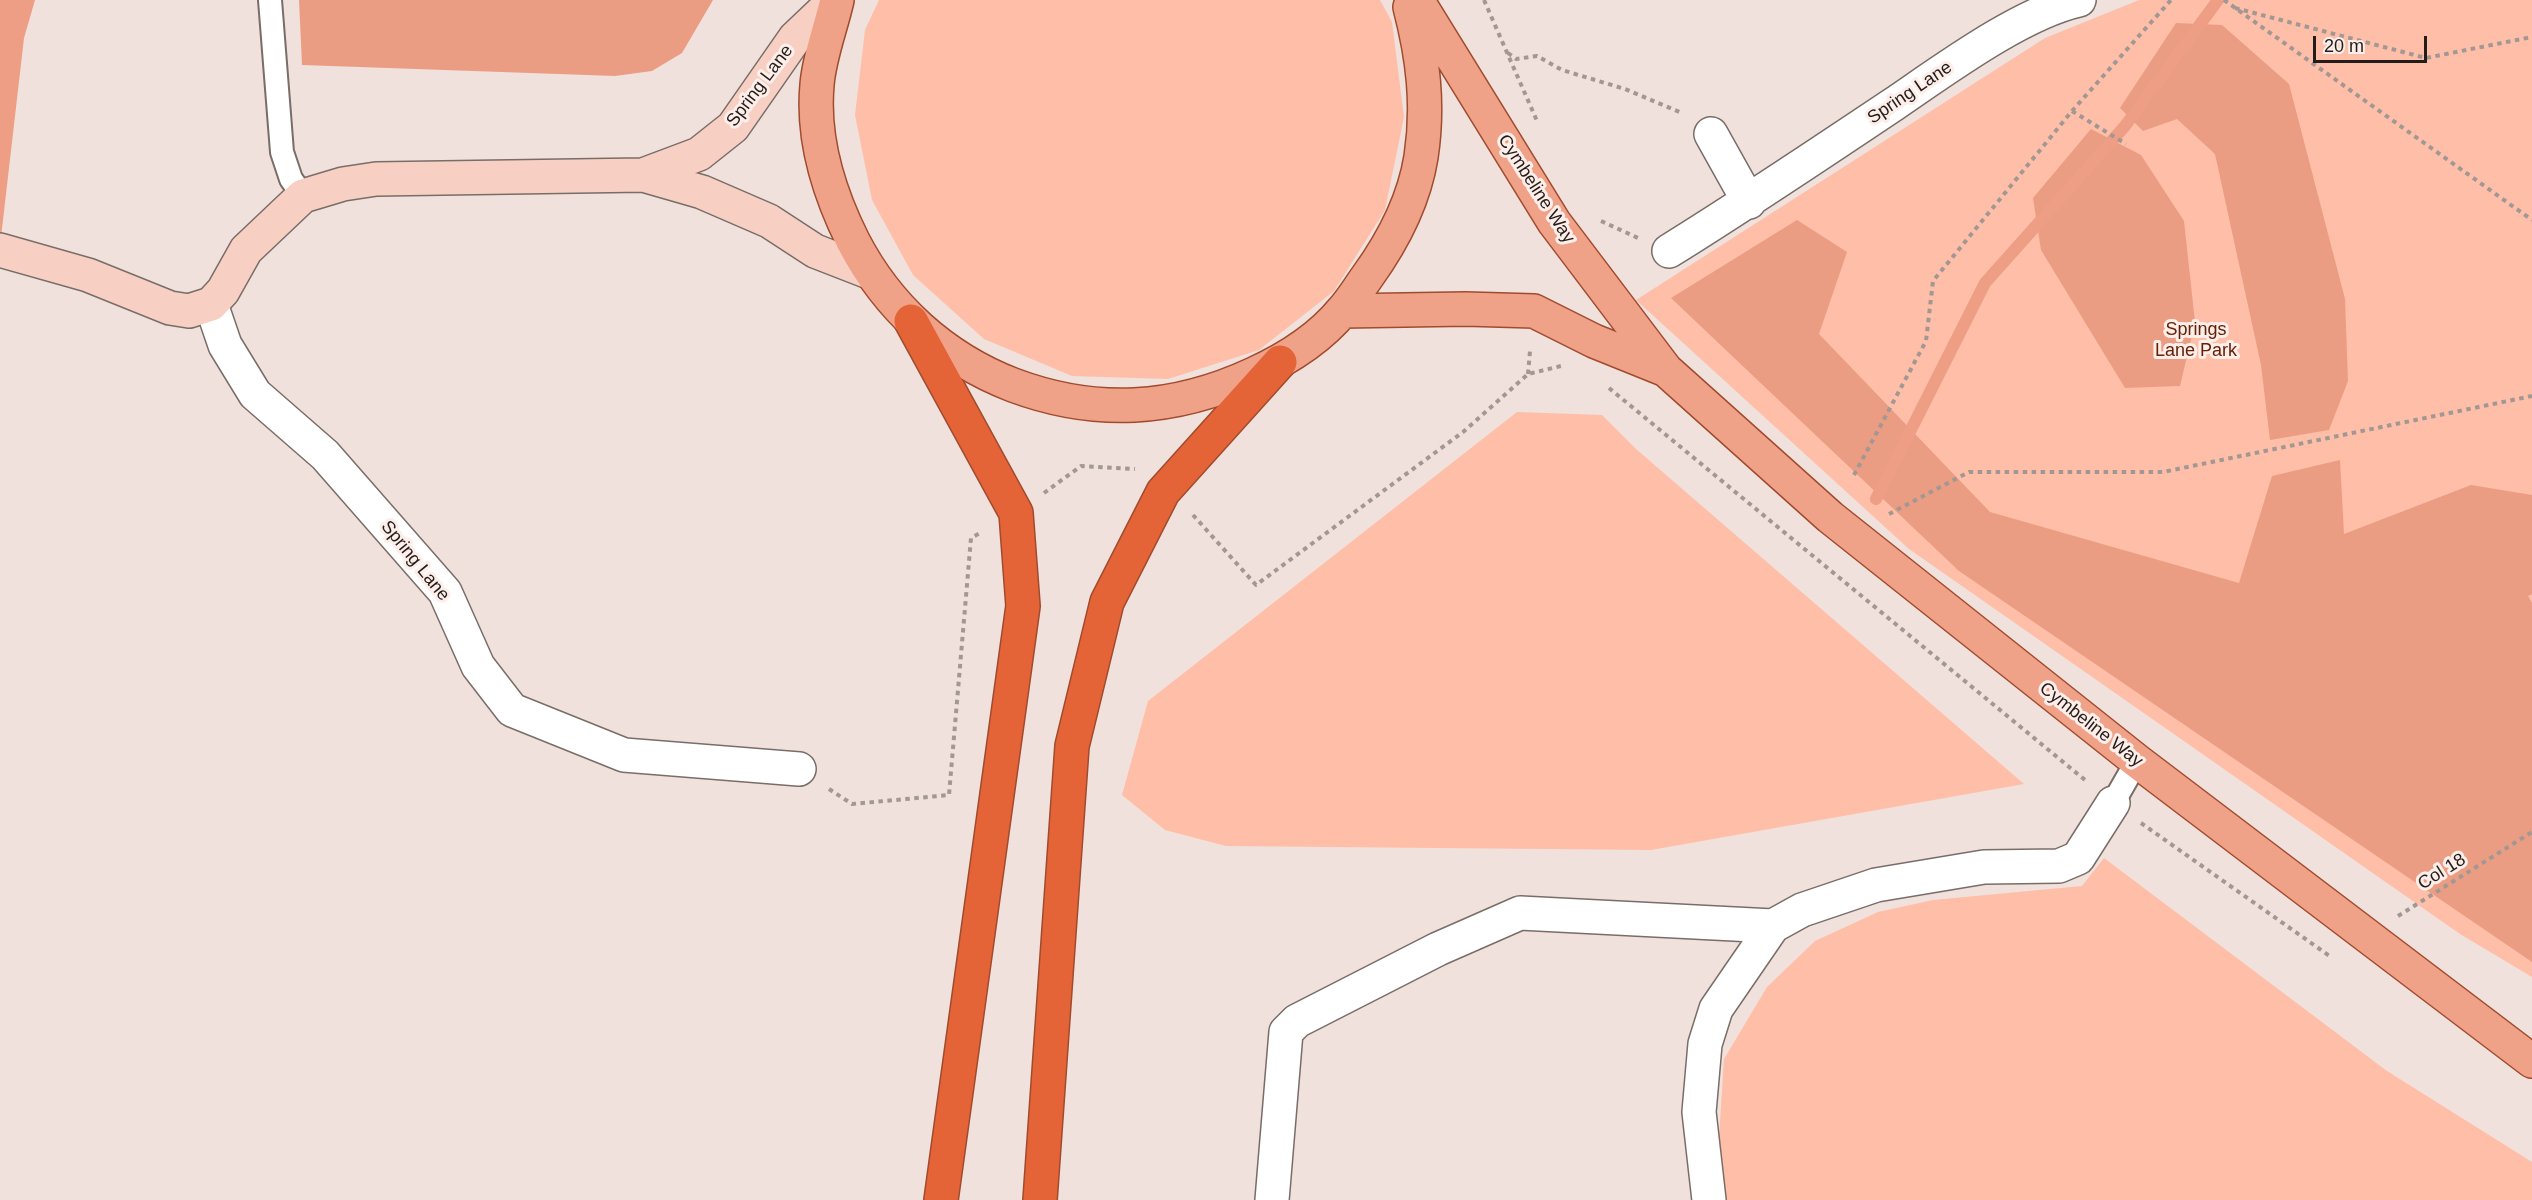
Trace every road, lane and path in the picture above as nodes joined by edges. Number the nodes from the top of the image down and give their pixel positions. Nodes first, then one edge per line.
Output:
1 (270, 0) edge
2 (836, 0) edge
3 (1408, 0) edge
4 (1417, 0) edge
5 (1484, 0) edge
6 (2079, 0) edge
7 (2171, 0) edge
8 (2224, 0) edge
9 (2231, 7) junction
10 (2532, 37) edge
11 (2072, 111) junction
12 (1711, 134) joint
13 (2126, 144) dead end
14 (643, 175) junction
15 (303, 195) junction
16 (1749, 202) junction
17 (1597, 220) dead end
18 (2532, 220) edge
19 (1669, 251) joint
20 (4, 252) edge
21 (869, 272) junction
22 (211, 304) junction
23 (1343, 311) junction
24 (911, 321) junction
25 (1280, 362) junction
26 (1666, 370) junction
27 (1528, 374) dead end
28 (2532, 396) edge
29 (1854, 475) dead end
30 (1163, 492) junction
31 (1016, 513) junction
32 (1889, 513) dead end
33 (2136, 762) junction
34 (799, 770) joint
35 (2113, 803) joint
36 (2532, 832) edge
37 (1773, 926) junction
38 (2366, 936) junction
39 (2532, 1060) edge
40 (941, 1200) edge
41 (1040, 1200) edge
42 (1272, 1200) edge
43 (1709, 1200) edge

1 - 15 lane
2 - 14 street, Spring Lane
2 - 21 main road
3 - 23 main road
4 - 26 main road, Cymbeline Way
5 - 12 path
6 - 16 street, Spring Lane
7 - 11 path
8 - 9 path
9 - 10 path
9 - 18 path
11 - 13 path
11 - 29 path
12 - 16 street
14 - 15 street, Spring Lane
14 - 21 street, Spring Lane
15 - 22 street, Spring Lane
16 - 19 street, Spring Lane
17 - 19 path
20 - 22 street
21 - 24 main road
22 - 34 street, Spring Lane
23 - 25 main road
23 - 26 main road, Cymbeline Way
24 - 25 main road
24 - 31 highway
25 - 30 highway
26 - 33 main road, Cymbeline Way
27 - 30 path
28 - 32 path
30 - 31 path
30 - 41 highway
31 - 34 path
31 - 40 highway
33 - 35 lane
33 - 38 main road, Cymbeline Way
35 - 37 street
36 - 38 path, Col 18
37 - 42 street
37 - 43 street
38 - 39 main road, Cymbeline Way

